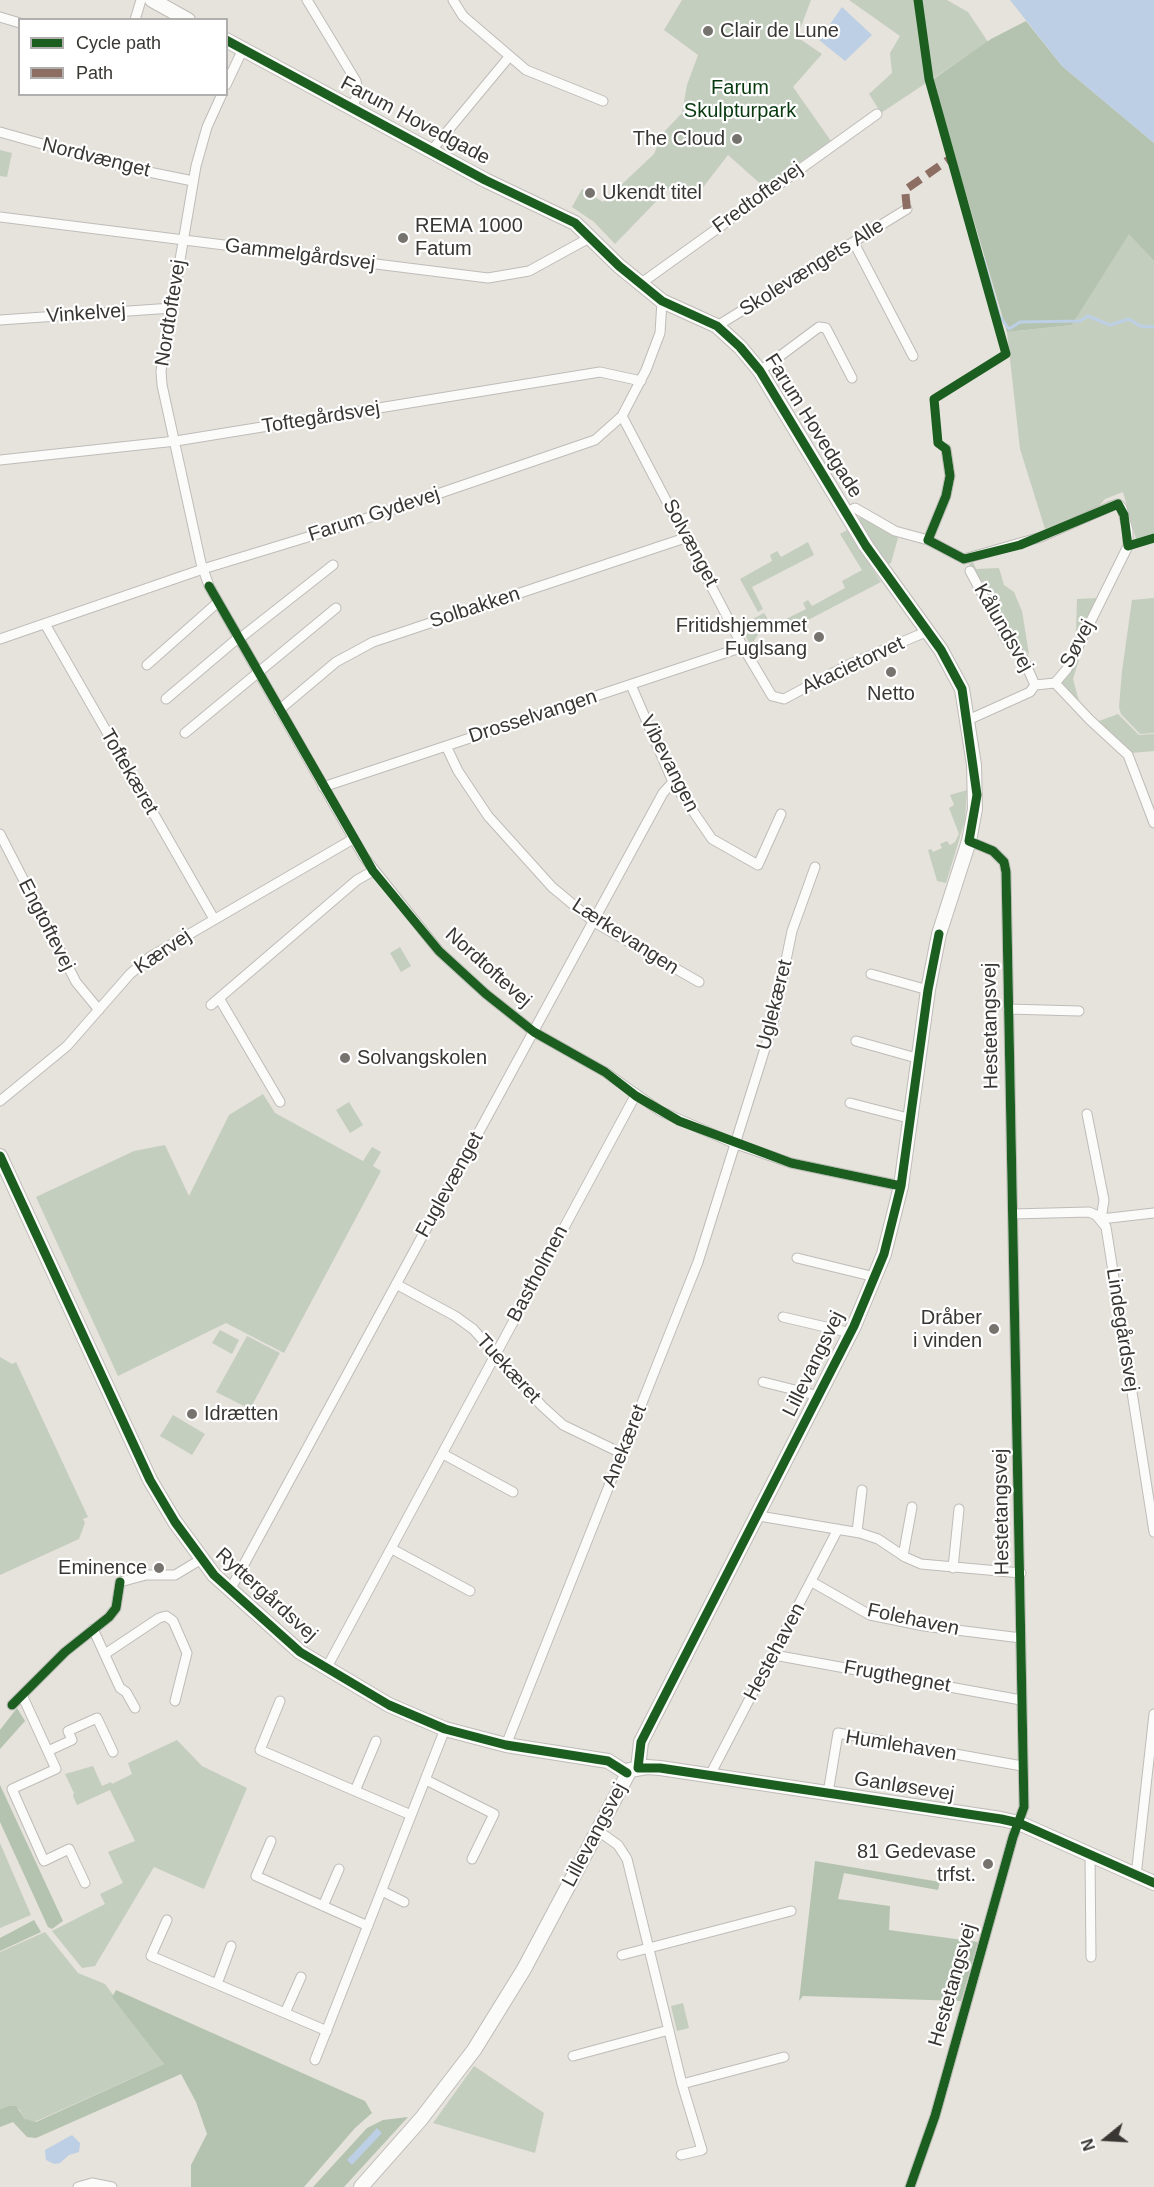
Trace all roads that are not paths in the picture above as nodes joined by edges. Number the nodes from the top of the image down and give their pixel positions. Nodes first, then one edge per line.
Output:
1 (141, 0) edge
2 (152, 0) edge
3 (307, 0) edge
4 (453, 0) edge
5 (0, 17) edge
6 (136, 18) edge
7 (184, 18) edge
8 (18, 22) edge
9 (228, 41) edge
10 (243, 49) junction
11 (509, 57) junction
12 (228, 81) edge
13 (221, 96) edge
14 (603, 101) dead end
15 (353, 108) junction
16 (877, 114) dead end
17 (0, 132) edge
18 (431, 151) junction
19 (193, 181) junction
20 (908, 209) dead end
21 (0, 217) edge
22 (591, 237) junction
23 (183, 240) junction
24 (854, 243) junction
25 (640, 284) junction
26 (662, 301) junction
27 (172, 309) junction
28 (0, 320) edge
29 (717, 326) junction
30 (913, 356) dead end
31 (760, 371) junction
32 (852, 378) dead end
33 (641, 381) junction
34 (622, 416) junction
35 (176, 441) junction
36 (946, 449) dead end
37 (0, 460) edge
38 (846, 512) junction
39 (688, 537) junction
40 (928, 540) junction
41 (333, 565) dead end
42 (202, 569) junction
43 (970, 571) dead end
44 (217, 603) junction
45 (336, 608) dead end
46 (45, 624) junction
47 (928, 631) junction
48 (239, 638) junction
49 (0, 639) edge
50 (744, 647) junction
51 (147, 665) dead end
52 (258, 673) junction
53 (1055, 683) junction
54 (631, 685) junction
55 (1035, 685) junction
56 (166, 699) dead end
57 (777, 699) joint
58 (279, 710) junction
59 (968, 720) junction
60 (185, 733) dead end
61 (446, 746) junction
62 (673, 782) junction
63 (323, 787) junction
64 (781, 814) dead end
65 (1154, 823) edge
66 (0, 834) edge
67 (353, 839) junction
68 (969, 841) junction
69 (815, 867) dead end
70 (373, 870) junction
71 (214, 919) junction
72 (594, 922) junction
73 (871, 974) dead end
74 (699, 982) dead end
75 (928, 990) junction
76 (219, 998) junction
77 (211, 1005) dead end
78 (1008, 1009) junction
79 (99, 1010) junction
80 (1079, 1011) dead end
81 (534, 1032) junction
82 (856, 1041) dead end
83 (920, 1059) junction
84 (635, 1096) junction
85 (0, 1101) edge
86 (280, 1102) dead end
87 (850, 1103) dead end
88 (1087, 1114) dead end
89 (912, 1119) junction
90 (736, 1144) junction
91 (0, 1156) edge
92 (901, 1186) junction
93 (1154, 1213) edge
94 (1013, 1214) junction
95 (1101, 1219) junction
96 (797, 1258) dead end
97 (875, 1277) junction
98 (396, 1284) junction
99 (783, 1317) dead end
100 (851, 1333) junction
101 (495, 1354) junction
102 (763, 1382) dead end
103 (819, 1396) junction
104 (443, 1454) junction
105 (621, 1454) junction
106 (862, 1490) dead end
107 (513, 1492) dead end
108 (912, 1507) dead end
109 (958, 1509) dead end
110 (759, 1516) junction
111 (838, 1529) junction
112 (856, 1532) junction
113 (1154, 1532) edge
114 (392, 1549) junction
115 (903, 1556) junction
116 (200, 1560) junction
117 (952, 1568) junction
118 (1021, 1573) junction
119 (813, 1582) junction
120 (230, 1590) junction
121 (470, 1591) dead end
122 (93, 1629) junction
123 (1021, 1638) junction
124 (105, 1654) junction
125 (774, 1655) junction
126 (326, 1670) junction
127 (22, 1695) junction
128 (1021, 1700) junction
129 (175, 1701) dead end
130 (280, 1701) dead end
131 (12, 1705) dead end
132 (135, 1708) dead end
133 (1154, 1714) edge
134 (445, 1729) junction
135 (1153, 1739) edge
136 (376, 1742) dead end
137 (506, 1745) junction
138 (48, 1751) junction
139 (112, 1752) dead end
140 (1022, 1766) junction
141 (632, 1770) junction
142 (710, 1775) junction
143 (426, 1780) junction
144 (355, 1791) junction
145 (828, 1793) junction
146 (411, 1815) junction
147 (1019, 1823) junction
148 (597, 1830) junction
149 (272, 1841) dead end
150 (1090, 1855) junction
151 (472, 1859) dead end
152 (339, 1869) dead end
153 (1137, 1875) junction
154 (85, 1883) dead end
155 (1154, 1883) edge
156 (382, 1891) junction
157 (404, 1902) dead end
158 (323, 1906) junction
159 (791, 1911) dead end
160 (167, 1920) dead end
161 (368, 1926) junction
162 (231, 1946) dead end
163 (648, 1948) junction
164 (622, 1955) dead end
165 (1091, 1957) dead end
166 (301, 1977) dead end
167 (217, 1984) junction
168 (285, 2013) junction
169 (669, 2030) junction
170 (327, 2031) junction
171 (573, 2056) dead end
172 (784, 2057) dead end
173 (315, 2060) dead end
174 (682, 2084) junction
175 (681, 2155) dead end
176 (78, 2187) edge
177 (112, 2187) edge
178 (360, 2187) edge
179 (910, 2187) edge

1 - 6 street
2 - 7 street
3 - 15 street
4 - 11 street
5 - 8 street
9 - 10 street, Farum Hovedgade
10 - 12 street
10 - 15 street, Farum Hovedgade
11 - 14 street
11 - 18 street
13 - 19 street, Nordtoftevej
15 - 18 street, Farum Hovedgade
16 - 25 street, Fredtoftevej
17 - 19 street, Nordvænget
18 - 22 street, Farum Hovedgade
19 - 23 street, Nordtoftevej
20 - 24 street, Skolevængets Alle
21 - 23 street, Gammelgårdsvej
22 - 23 street, Gammelgårdsvej
22 - 25 street, Farum Hovedgade
23 - 27 street, Nordtoftevej
24 - 29 street, Skolevængets Alle
24 - 30 street
25 - 26 street, Farum Hovedgade
26 - 29 street, Farum Hovedgade
26 - 33 street, Farum Gydevej
27 - 28 street, Vinkelvej
27 - 35 street, Nordtoftevej
29 - 31 street, Farum Hovedgade
31 - 32 street
31 - 38 street, Farum Hovedgade
33 - 34 street, Farum Gydevej
33 - 35 street, Toftegårdsvej
34 - 39 street, Solvænget
34 - 42 street, Farum Gydevej
35 - 37 street, Toftegårdsvej
35 - 42 street, Nordtoftevej
36 - 40 street
38 - 40 street
38 - 47 street, Farum Hovedgade
39 - 50 street, Solvænget
39 - 58 street, Solbakken
40 - 53 street, Søvej
41 - 48 street
42 - 44 street, Nordtoftevej
42 - 46 street, Farum Gydevej
43 - 55 street, Kålundsvej
44 - 48 street, Nordtoftevej
44 - 51 street
45 - 52 street
46 - 49 street, Farum Gydevej
46 - 71 street, Toftekæret
47 - 57 street, Akacietorvet
47 - 59 street, Farum Hovedgade
48 - 52 street, Nordtoftevej
48 - 56 street
50 - 54 street, Drosselvangen
50 - 57 street, Solvænget
52 - 58 street, Nordtoftevej
52 - 60 street
53 - 55 street, Søvej
53 - 65 street, Kålundsvej
54 - 61 street, Drosselvangen
54 - 62 street, Vibevangen
55 - 59 street, Søvej
58 - 63 street, Nordtoftevej
59 - 68 street, Farum Hovedgade
61 - 63 street, Drosselvangen
61 - 72 street, Lærkevangen
62 - 64 street, Vibevangen
62 - 72 street, Fuglevænget
63 - 67 street, Nordtoftevej
66 - 79 street, Engtoftevej
67 - 70 street, Nordtoftevej
67 - 71 street, Kærvej
68 - 75 street, Lillevangsvej
68 - 78 street, Hestetangsvej
69 - 90 street, Uglekæret
70 - 76 street
70 - 81 street, Nordtoftevej
71 - 79 street, Kærvej
72 - 74 street, Lærkevangen
72 - 81 street, Fuglevænget
73 - 75 street
75 - 83 street, Lillevangsvej
76 - 77 street
76 - 86 street
78 - 80 street, Hestetangsvej
78 - 94 street, Hestetangsvej
79 - 85 street, Kærvej
81 - 84 street, Nordtoftevej
81 - 98 street, Fuglevænget
82 - 83 street
83 - 89 street, Lillevangsvej
84 - 90 street, Nordtoftevej
84 - 101 street, Bastholmen
87 - 89 street
88 - 95 street, Lindegårdsvej
89 - 92 street, Lillevangsvej
90 - 92 street, Nordtoftevej
90 - 105 street, Anekæret
91 - 116 street, Ryttergårdsvej
92 - 97 street, Lillevangsvej
93 - 95 street
94 - 95 street
94 - 118 street, Hestetangsvej
95 - 113 street, Lindegårdsvej
96 - 97 street
97 - 100 street, Lillevangsvej
98 - 101 street, Tuekæret
98 - 120 street, Fuglevænget
99 - 100 street, Lillevangsvej
100 - 103 street, Lillevangsvej
101 - 104 street, Bastholmen
101 - 105 street, Tuekæret
102 - 103 street, Lillevangsvej
103 - 110 street, Lillevangsvej
104 - 107 street
104 - 114 street, Bastholmen
105 - 137 street, Anekæret
106 - 112 street
108 - 115 street
109 - 117 street
110 - 111 street
110 - 141 street, Lillevangsvej
111 - 112 street
111 - 119 street, Hestehaven
112 - 115 street
114 - 121 street
114 - 126 street, Bastholmen
115 - 117 street
116 - 120 street, Ryttergårdsvej
116 - 122 street
117 - 118 street
118 - 123 street, Hestetangsvej
119 - 123 street, Folehaven
119 - 125 street, Hestehaven
120 - 126 street, Ryttergårdsvej
122 - 124 street
122 - 127 street
123 - 128 street, Hestetangsvej
124 - 129 street
124 - 132 street
125 - 128 street, Frugthegnet
125 - 142 street, Hestehaven
126 - 134 street, Ryttergårdsvej
127 - 131 street
127 - 138 street
128 - 140 street, Hestetangsvej
130 - 144 street
133 - 135 street
134 - 137 street, Ryttergårdsvej
134 - 143 street
135 - 153 street
136 - 144 street
137 - 141 street, Ryttergårdsvej
138 - 139 street
138 - 154 street
140 - 145 street, Humlehaven
140 - 147 street, Hestetangsvej
141 - 142 street, Ganløsevej
141 - 148 street, Lillevangsvej
142 - 145 street, Ganløsevej
143 - 146 street
143 - 151 street
144 - 146 street
145 - 147 street, Ganløsevej
146 - 156 street
147 - 150 street, Ganløsevej
147 - 179 street, Hestetangsvej
148 - 163 street
148 - 178 street, Lillevangsvej
149 - 158 street
150 - 153 street, Ganløsevej
150 - 165 street
152 - 158 street
153 - 155 street, Ganløsevej
156 - 157 street
156 - 161 street
158 - 161 street
159 - 163 street
160 - 167 street
161 - 170 street
162 - 167 street
163 - 164 street
163 - 169 street
166 - 168 street
167 - 168 street
168 - 170 street
169 - 171 street
169 - 174 street
170 - 173 street
172 - 174 street
174 - 175 street
176 - 177 street

